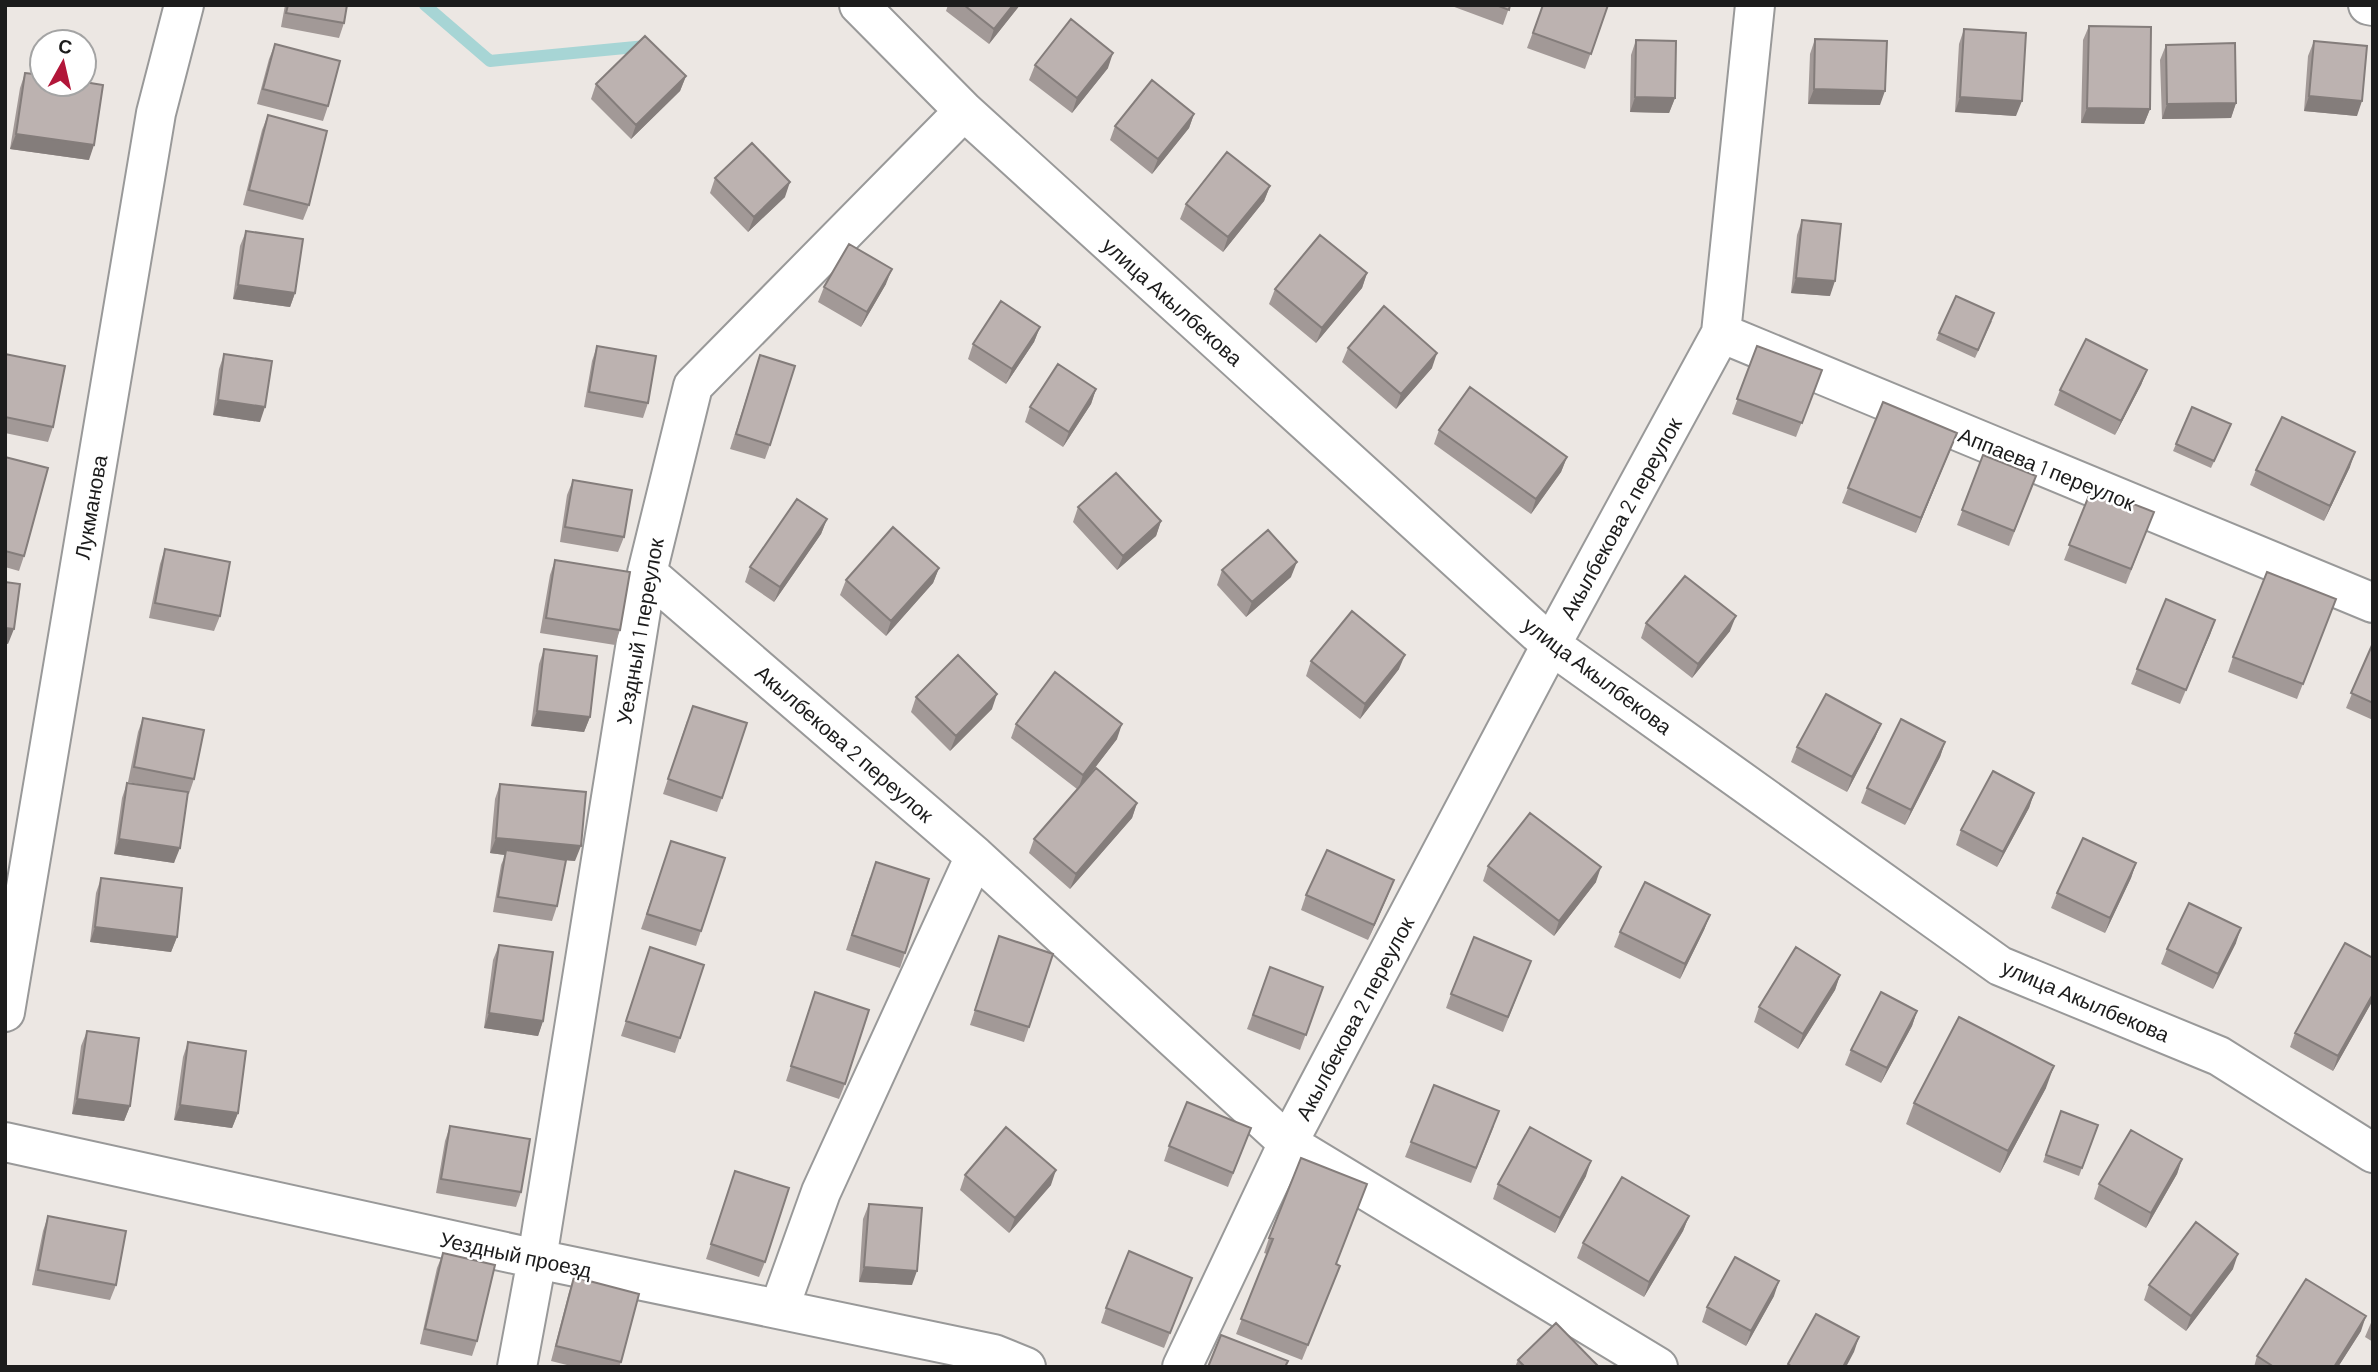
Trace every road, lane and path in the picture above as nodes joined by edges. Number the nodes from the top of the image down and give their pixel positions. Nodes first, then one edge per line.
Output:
1 (184, 5) edge
2 (859, 5) edge
3 (1755, 5) edge
4 (964, 111) junction
5 (1721, 333) junction
6 (647, 573) junction
7 (2373, 603) edge
8 (1551, 645) junction
9 (975, 856) junction
10 (5, 1012) edge
11 (5, 1142) edge
12 (1288, 1143) junction
13 (2373, 1153) edge
14 (537, 1259) junction
15 (779, 1309) junction
16 (517, 1367) edge
17 (1026, 1367) edge
18 (1182, 1367) edge
19 (1657, 1367) edge

1 - 10 street, Лукманова
2 - 4 street, улица Акылбекова
3 - 5 street, Акылбекова 2 переулок
4 - 6 street, Уездный 1 переулок
4 - 8 street, улица Акылбекова
5 - 7 street, Аппаева 1 переулок
5 - 8 street, Акылбекова 2 переулок
6 - 9 street, Акылбекова 2 переулок
6 - 14 street, Уездный 1 переулок
8 - 12 street, Акылбекова 2 переулок
8 - 13 street, улица Акылбекова
9 - 12 street, Акылбекова 2 переулок
9 - 15 street
11 - 14 street, Уездный проезд
12 - 18 street, Акылбекова 2 переулок
12 - 19 street, Акылбекова 2 переулок
14 - 15 street, Уездный проезд
14 - 16 street, Уездный 1 переулок
15 - 17 street, Уездный проезд

